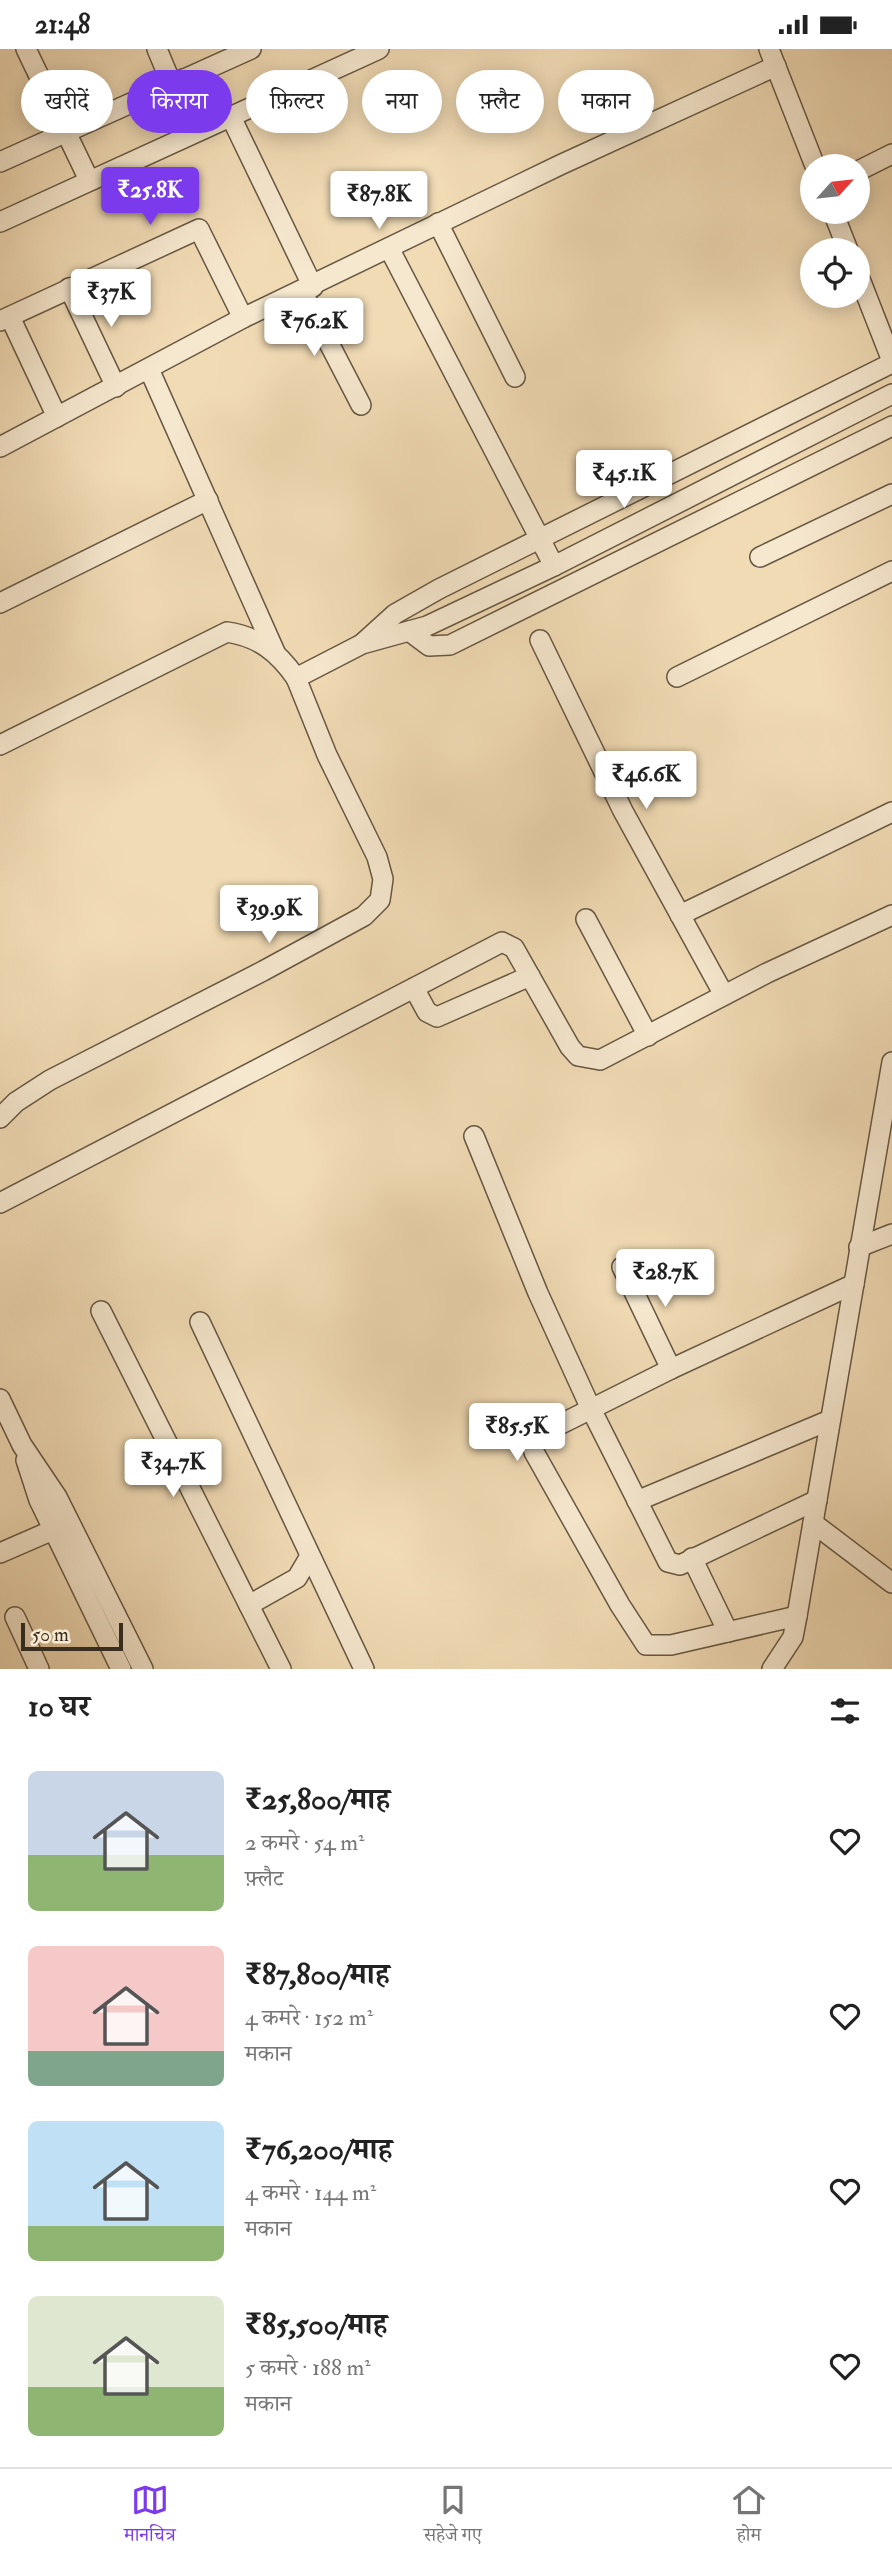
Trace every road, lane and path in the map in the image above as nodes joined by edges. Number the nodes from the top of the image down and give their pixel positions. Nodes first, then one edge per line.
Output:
1 (26, 49) edge
2 (157, 49) edge
3 (251, 49) edge
4 (371, 51) edge
5 (213, 57) edge
6 (772, 57) edge
7 (36, 70) edge
8 (170, 70) edge
9 (194, 70) edge
10 (232, 117) edge
11 (232, 119) edge
12 (64, 133) edge
13 (66, 133) edge
14 (194, 133) edge
15 (810, 154) edge
16 (892, 154) edge
17 (0, 162) edge
18 (870, 165) edge
19 (89, 180) junction
20 (3, 213) edge
21 (438, 223) junction
22 (389, 248) junction
23 (69, 288) junction
24 (307, 289) junction
25 (870, 305) edge
26 (5, 319) edge
27 (243, 319) junction
28 (892, 362) edge
29 (149, 369) junction
30 (515, 377) dead end
31 (116, 387) junction
32 (892, 394) edge
33 (361, 405) dead end
34 (57, 418) junction
35 (892, 426) edge
36 (823, 430) junction
37 (0, 447) edge
38 (836, 454) junction
39 (892, 494) edge
40 (208, 500) junction
41 (538, 539) junction
42 (760, 557) dead end
43 (554, 566) junction
44 (892, 571) edge
45 (0, 603) edge
46 (410, 631) junction
47 (540, 641) dead end
48 (362, 644) junction
49 (275, 653) junction
50 (677, 677) dead end
51 (296, 678) junction
52 (0, 745) edge
53 (892, 812) edge
54 (680, 915) junction
55 (892, 915) edge
56 (586, 919) dead end
57 (530, 976) junction
58 (414, 988) junction
59 (724, 995) junction
60 (648, 1036) junction
61 (892, 1062) edge
62 (0, 1118) edge
63 (474, 1136) dead end
64 (884, 1148) edge
65 (0, 1203) edge
66 (892, 1234) edge
67 (859, 1247) junction
68 (622, 1267) dead end
69 (854, 1284) junction
70 (101, 1311) dead end
71 (200, 1321) dead end
72 (671, 1369) junction
73 (0, 1399) edge
74 (591, 1409) junction
75 (830, 1420) junction
76 (22, 1444) junction
77 (817, 1500) junction
78 (637, 1501) junction
79 (813, 1523) junction
80 (53, 1530) junction
81 (0, 1553) edge
82 (310, 1556) junction
83 (692, 1558) junction
84 (892, 1583) edge
85 (249, 1605) junction
86 (797, 1616) junction
87 (15, 1617) dead end
88 (727, 1632) junction
89 (39, 1669) edge
90 (121, 1669) edge
91 (143, 1669) edge
92 (281, 1669) edge
93 (364, 1669) edge
94 (772, 1669) edge

1 - 7 street
2 - 8 street
3 - 5 street
4 - 10 street
5 - 9 street
6 - 15 street
6 - 21 street
11 - 24 street
12 - 17 street
13 - 19 street
14 - 19 street
16 - 18 street
19 - 20 street
21 - 22 street
21 - 30 street
22 - 24 street
22 - 41 street
23 - 26 street
23 - 27 street
23 - 31 street
24 - 27 street
24 - 33 street
25 - 28 street
26 - 34 street
27 - 29 street
28 - 41 street
29 - 31 street
29 - 40 street
31 - 34 street
32 - 36 street
34 - 37 street
35 - 38 street
36 - 38 street
36 - 43 street
38 - 46 street
39 - 42 street
40 - 45 street
40 - 49 street
41 - 43 street
41 - 48 street
43 - 46 street
44 - 50 street
46 - 48 street
47 - 54 street
48 - 51 street
49 - 51 street
49 - 52 street
51 - 62 street
53 - 54 street
54 - 59 street
55 - 59 street
56 - 60 street
57 - 58 street
57 - 58 street
57 - 60 street
58 - 65 street
59 - 60 street
61 - 64 street
63 - 74 street
64 - 67 street
66 - 67 street
67 - 69 street
68 - 72 street
69 - 72 street
69 - 75 street
70 - 85 street
71 - 82 street
72 - 74 street
73 - 76 street
74 - 78 street
74 - 88 street
75 - 77 street
75 - 78 street
76 - 80 street
76 - 91 street
77 - 79 street
77 - 83 street
78 - 83 street
79 - 84 street
79 - 86 street
80 - 81 street
80 - 90 street
82 - 85 street
82 - 93 street
83 - 88 street
85 - 92 street
86 - 88 street
86 - 94 street
87 - 89 street

